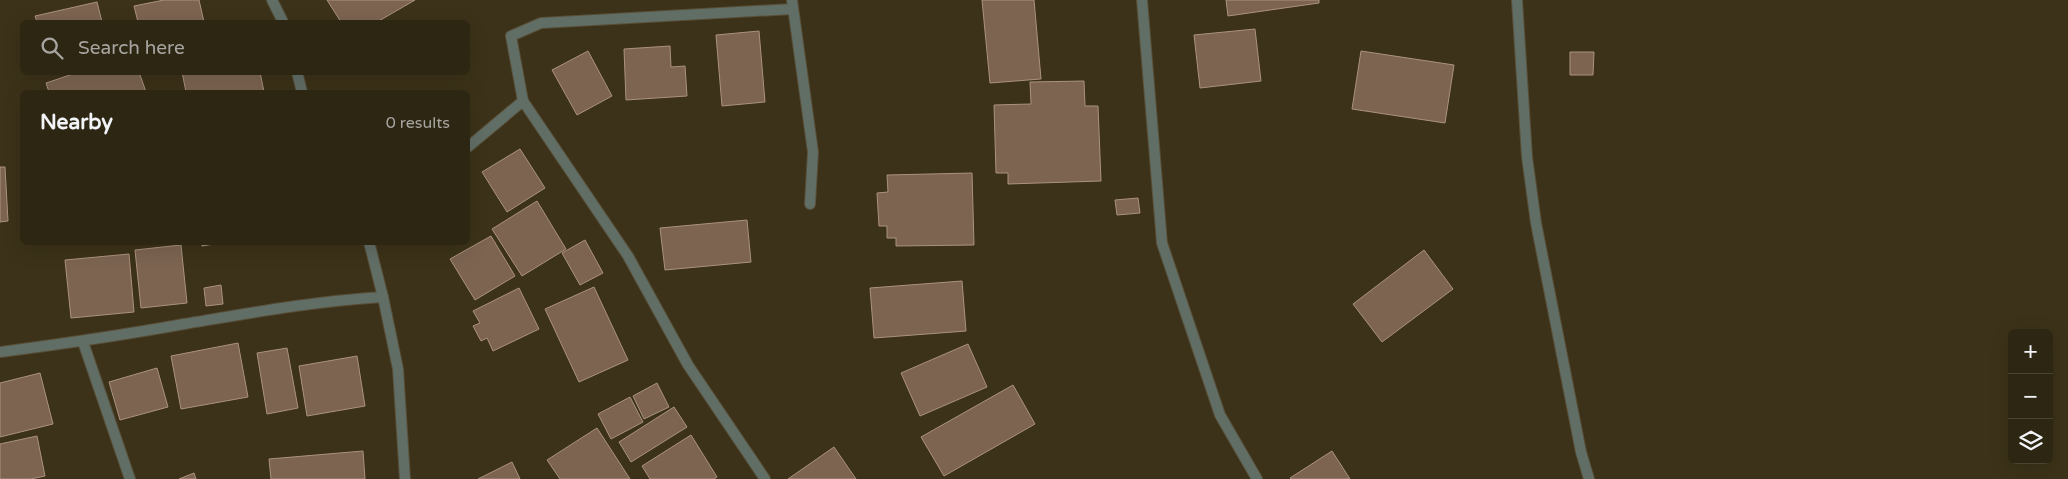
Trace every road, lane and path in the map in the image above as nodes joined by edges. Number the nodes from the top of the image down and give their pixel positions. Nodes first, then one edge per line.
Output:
1 (272, 0) edge
2 (1142, 0) edge
3 (1517, 0) edge
4 (793, 4) edge
5 (282, 20) edge
6 (298, 75) edge
7 (302, 90) edge
8 (523, 101) junction
9 (470, 145) edge
10 (810, 204) dead end
11 (370, 245) edge
12 (383, 296) junction
13 (83, 342) junction
14 (0, 352) edge
15 (130, 479) edge
16 (405, 479) edge
17 (765, 479) edge
18 (1256, 479) edge
19 (1589, 479) edge

1 - 5 street
2 - 18 street
3 - 19 street
4 - 8 street
4 - 10 street
6 - 7 street
8 - 9 street
8 - 17 street
11 - 12 street
12 - 13 street
12 - 16 street
13 - 14 street
13 - 15 street

